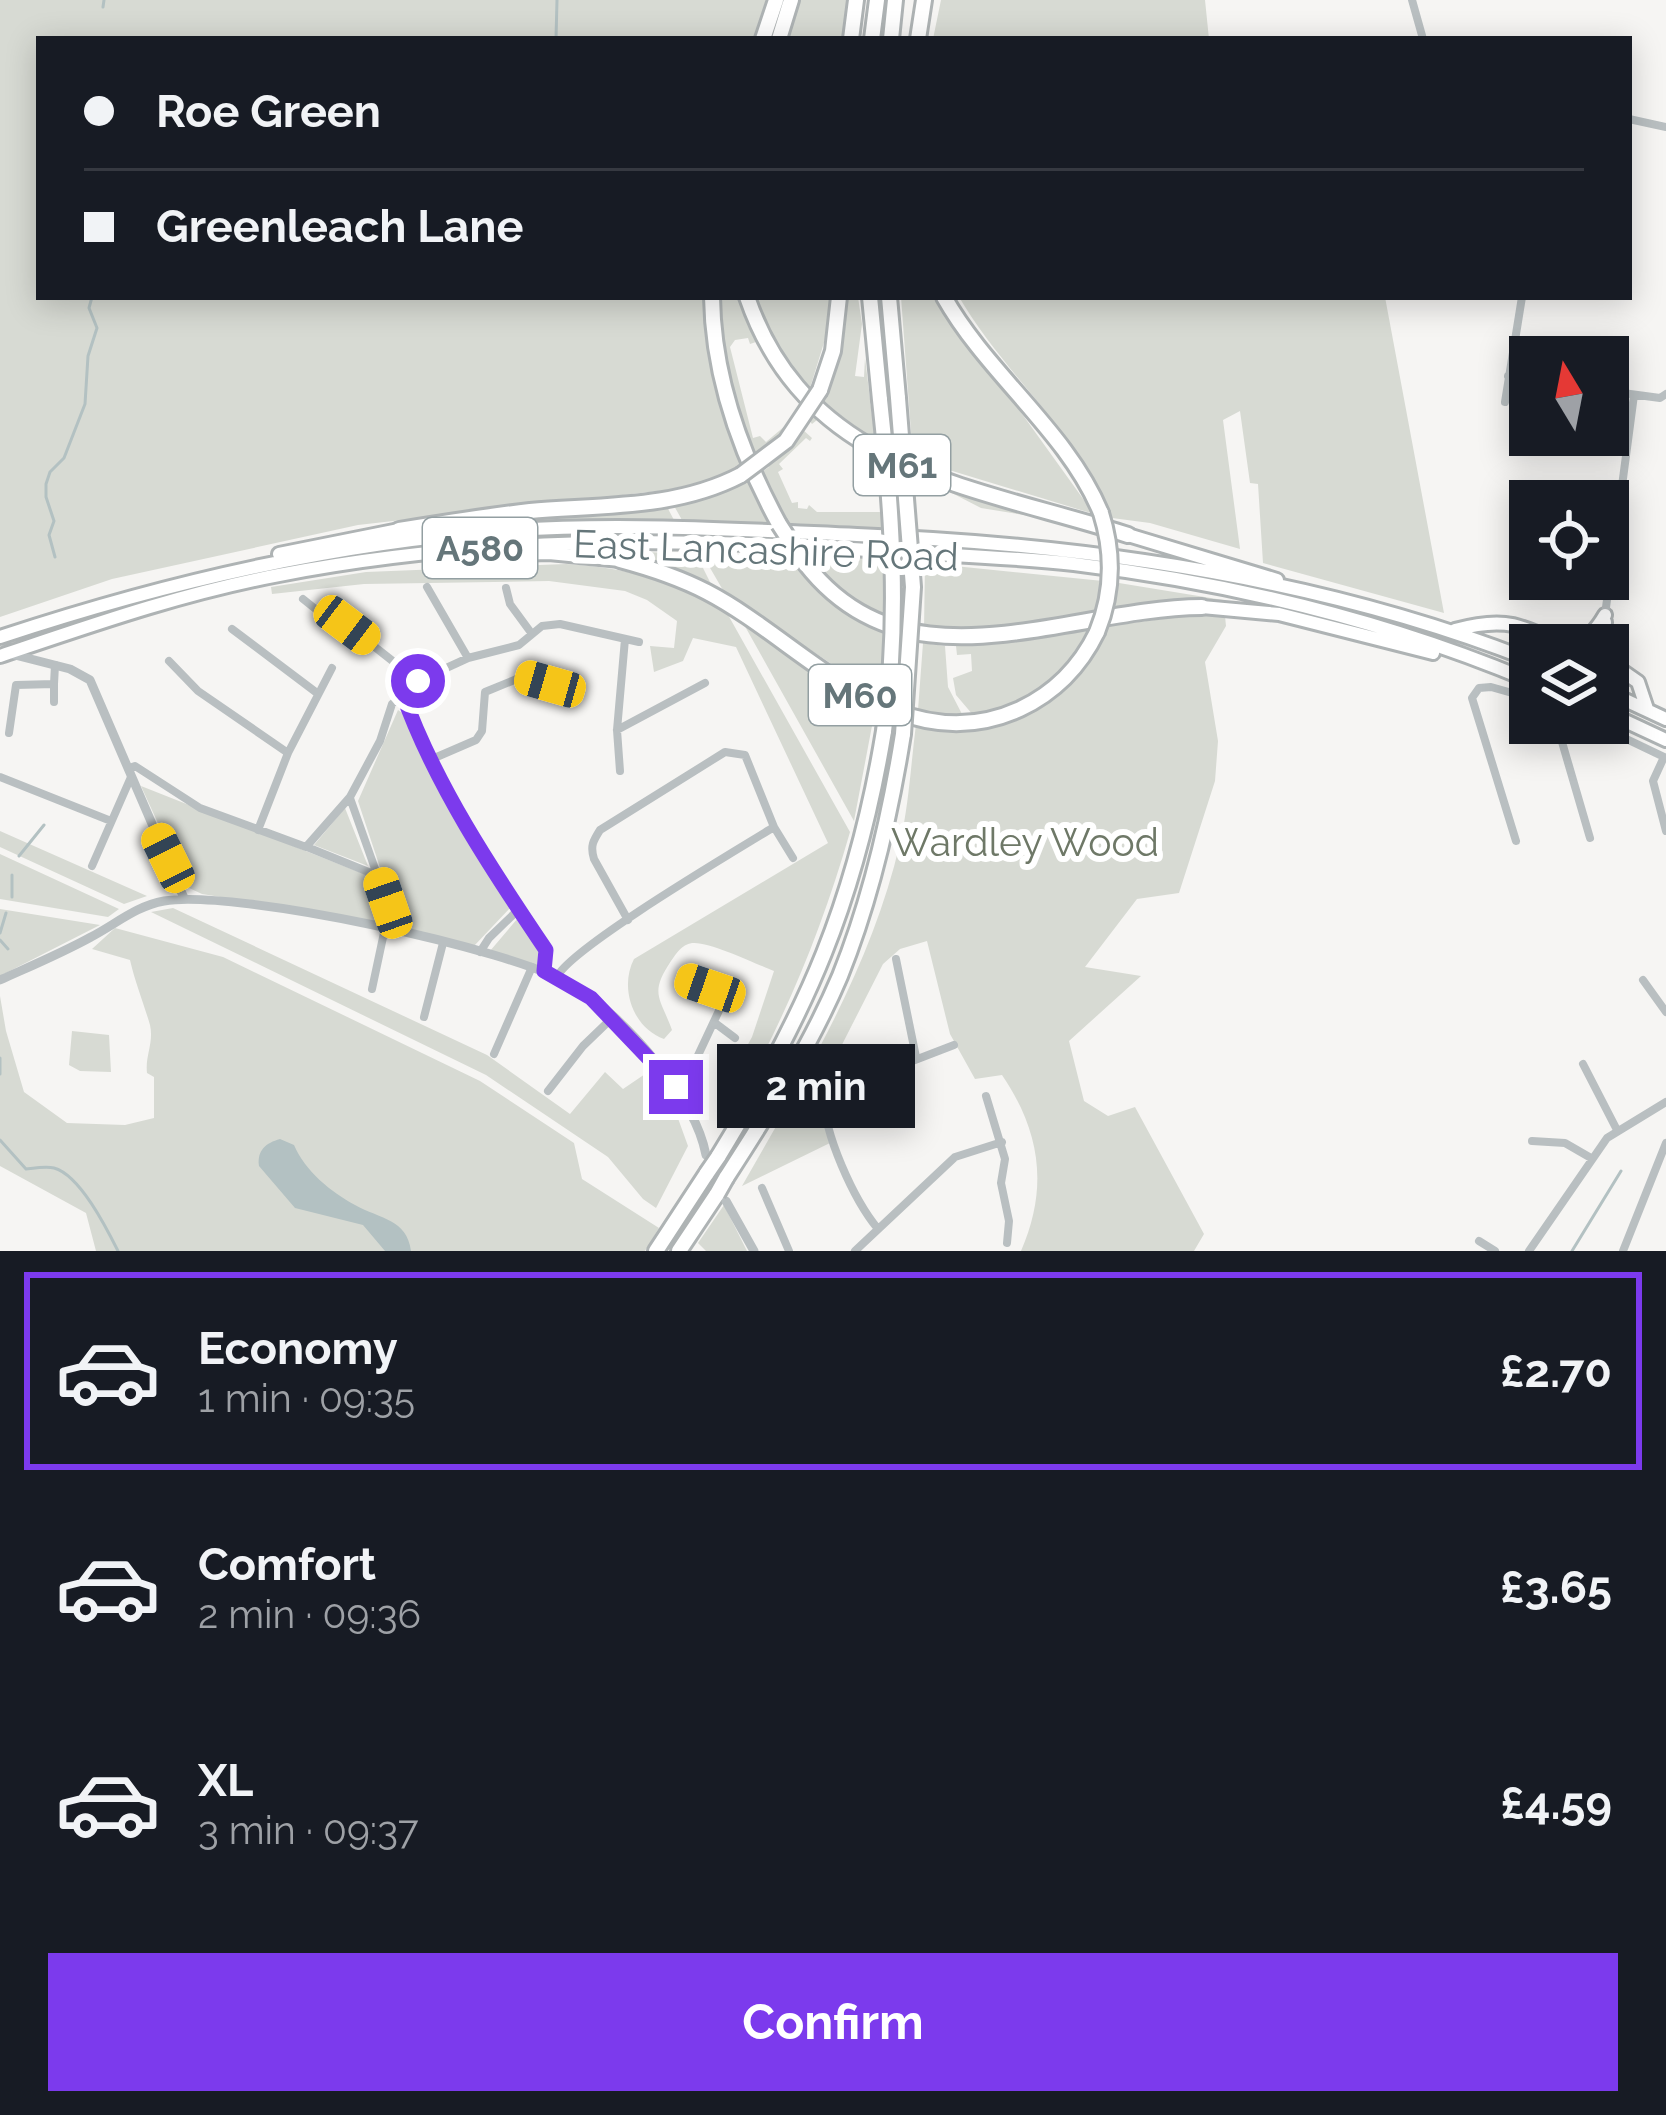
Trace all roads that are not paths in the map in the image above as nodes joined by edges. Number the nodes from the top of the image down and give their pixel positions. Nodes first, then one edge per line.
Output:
1 (776, 0) edge
2 (791, 0) edge
3 (856, 0) edge
4 (877, 0) edge
5 (895, 0) edge
6 (924, 0) edge
7 (1412, 0) edge
8 (764, 36) edge
9 (780, 36) edge
10 (851, 36) edge
11 (872, 36) edge
12 (891, 36) edge
13 (918, 36) edge
14 (1422, 36) edge
15 (1632, 120) edge
16 (1666, 127) edge
17 (712, 300) edge
18 (748, 300) edge
19 (839, 300) edge
20 (870, 300) edge
21 (889, 300) edge
22 (946, 300) edge
23 (1521, 300) edge
24 (1508, 376) joint
25 (1629, 393) edge
26 (1634, 394) junction
27 (1666, 394) edge
28 (1505, 402) dead end
29 (399, 530) joint
30 (1128, 536) joint
31 (1174, 550) junction
32 (1118, 557) junction
33 (371, 560) junction
34 (620, 560) joint
35 (227, 572) junction
36 (427, 587) dead end
37 (506, 588) dead end
38 (303, 599) dead end
39 (1202, 607) joint
40 (1370, 607) junction
41 (1605, 615) junction
42 (1604, 624) edge
43 (232, 629) dead end
44 (1451, 630) junction
45 (532, 634) junction
46 (0, 637) edge
47 (49, 639) junction
48 (625, 639) junction
49 (639, 642) dead end
50 (1509, 652) edge
51 (3, 654) edge
52 (468, 658) junction
53 (169, 661) dead end
54 (55, 665) junction
55 (332, 668) dead end
56 (1509, 672) edge
57 (1509, 672) edge
58 (1629, 676) edge
59 (418, 681) junction
60 (705, 683) dead end
61 (54, 684) junction
62 (550, 684) dead end
63 (402, 692) junction
64 (1509, 692) edge
65 (318, 694) junction
66 (1629, 701) edge
67 (54, 702) dead end
68 (1647, 709) junction
69 (1666, 719) edge
70 (1630, 723) edge
71 (617, 730) junction
72 (9, 733) dead end
73 (1629, 740) edge
74 (1666, 740) edge
75 (1563, 744) edge
76 (288, 753) junction
77 (1665, 757) edge
78 (432, 759) junction
79 (620, 771) dead end
80 (130, 772) junction
81 (0, 776) edge
82 (350, 797) junction
83 (111, 821) junction
84 (774, 826) junction
85 (258, 830) junction
86 (1666, 830) edge
87 (1590, 838) dead end
88 (1516, 841) dead end
89 (306, 847) junction
90 (794, 858) dead end
91 (92, 866) dead end
92 (378, 876) junction
93 (184, 898) junction
94 (519, 909) junction
95 (628, 920) junction
96 (391, 930) junction
97 (443, 943) junction
98 (480, 952) junction
99 (896, 959) dead end
100 (538, 969) junction
101 (557, 977) junction
102 (682, 978) dead end
103 (0, 980) edge
104 (1643, 980) dead end
105 (372, 989) dead end
106 (1666, 1012) edge
107 (424, 1017) dead end
108 (612, 1018) junction
109 (715, 1023) junction
110 (735, 1038) dead end
111 (954, 1045) dead end
112 (494, 1054) dead end
113 (916, 1058) junction
114 (1583, 1064) dead end
115 (893, 1067) junction
116 (672, 1082) junction
117 (548, 1091) dead end
118 (986, 1096) dead end
119 (1666, 1102) edge
120 (910, 1113) dead end
121 (1544, 1130) dead end
122 (1617, 1130) junction
123 (1532, 1141) dead end
124 (1002, 1142) junction
125 (1544, 1142) junction
126 (1666, 1144) edge
127 (712, 1156) junction
128 (1591, 1158) junction
129 (762, 1188) dead end
130 (721, 1197) junction
131 (878, 1228) junction
132 (665, 1238) edge
133 (1479, 1240) dead end
134 (1007, 1243) dead end
135 (682, 1245) edge
136 (754, 1251) edge
137 (789, 1251) edge
138 (855, 1251) edge
139 (1495, 1251) edge
140 (1529, 1251) edge
141 (1623, 1251) edge

1 - 8 highway
2 - 9 highway
3 - 10 highway
4 - 11 highway
5 - 12 highway
6 - 13 highway
7 - 14 street
15 - 16 street
17 - 39 highway, bridge
18 - 30 highway, M61
19 - 29 highway, bridge
20 - 127 highway, M60, bridge
21 - 130 highway, M60, bridge
22 - 34 highway, M60, bridge
23 - 24 street
24 - 28 street
25 - 26 street
26 - 27 street
26 - 41 street
29 - 35 highway
30 - 31 highway, A580
31 - 32 highway
31 - 40 highway, A580
32 - 35 highway, East Lancashire Road / A580
32 - 40 highway, East Lancashire Road / A580
33 - 34 highway
33 - 47 highway, East Lancashire Road / A580
33 - 57 highway, East Lancashire Road / A580
35 - 46 highway, East Lancashire Road / A580
36 - 52 street
37 - 45 street
38 - 59 street
39 - 56 highway, A580
40 - 44 highway, East Lancashire Road / A580
41 - 42 highway
41 - 44 highway
43 - 65 street
44 - 50 highway, East Lancashire Road / A580
45 - 48 street
45 - 52 street
47 - 51 highway, East Lancashire Road / A580
47 - 54 street
48 - 49 street
48 - 71 street
51 - 54 street
52 - 59 street
53 - 76 street
54 - 61 street
54 - 80 street
55 - 65 street
58 - 68 highway
59 - 63 street
60 - 71 street
61 - 67 street
61 - 72 street
62 - 78 street
63 - 78 street
63 - 82 street
64 - 88 street
65 - 76 street
66 - 68 highway
68 - 69 highway
70 - 74 highway
71 - 79 street
73 - 77 street
75 - 87 street
76 - 85 street
77 - 86 street
78 - 94 street
80 - 83 street
80 - 85 street
80 - 93 street
81 - 83 street
82 - 89 street
82 - 92 street
83 - 91 street
84 - 90 street
84 - 95 street
84 - 95 street
85 - 89 street
89 - 92 street
92 - 96 street
93 - 96 street
93 - 103 street
94 - 98 street
94 - 100 street
95 - 101 street
96 - 97 street
96 - 105 street
97 - 98 street
97 - 107 street
98 - 100 street
99 - 113 street
100 - 101 street
100 - 112 street
101 - 108 street
102 - 109 street
104 - 106 street
108 - 116 street
108 - 117 street
109 - 110 street
109 - 116 street
111 - 113 street
113 - 115 street
114 - 122 street
115 - 120 street
115 - 131 street
116 - 127 street
118 - 124 street
119 - 122 street
121 - 125 street
122 - 128 street
123 - 125 street
124 - 131 street
124 - 134 street
125 - 128 street
126 - 141 street
127 - 132 highway, M60, bridge
128 - 140 street
129 - 137 street
130 - 135 highway, M60
130 - 136 street
131 - 138 street
133 - 139 street

